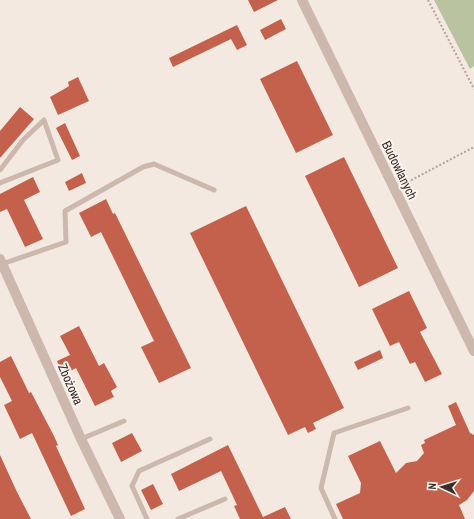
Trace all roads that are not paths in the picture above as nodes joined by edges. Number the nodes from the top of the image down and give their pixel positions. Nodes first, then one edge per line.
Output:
1 (302, 0) edge
2 (0, 170) edge
3 (0, 183) edge
4 (214, 190) dead end
5 (1, 262) edge
6 (474, 351) edge
7 (408, 408) dead end
8 (124, 421) dead end
9 (210, 439) dead end
10 (81, 440) junction
11 (225, 498) dead end
12 (120, 519) edge
13 (148, 519) edge
14 (178, 519) edge
15 (335, 519) edge

1 - 6 street, Budowlanych
2 - 3 lane
4 - 5 lane
5 - 10 street, Zbożowa
7 - 15 lane
8 - 10 lane
9 - 13 lane
10 - 12 street, Zbożowa
11 - 14 lane

